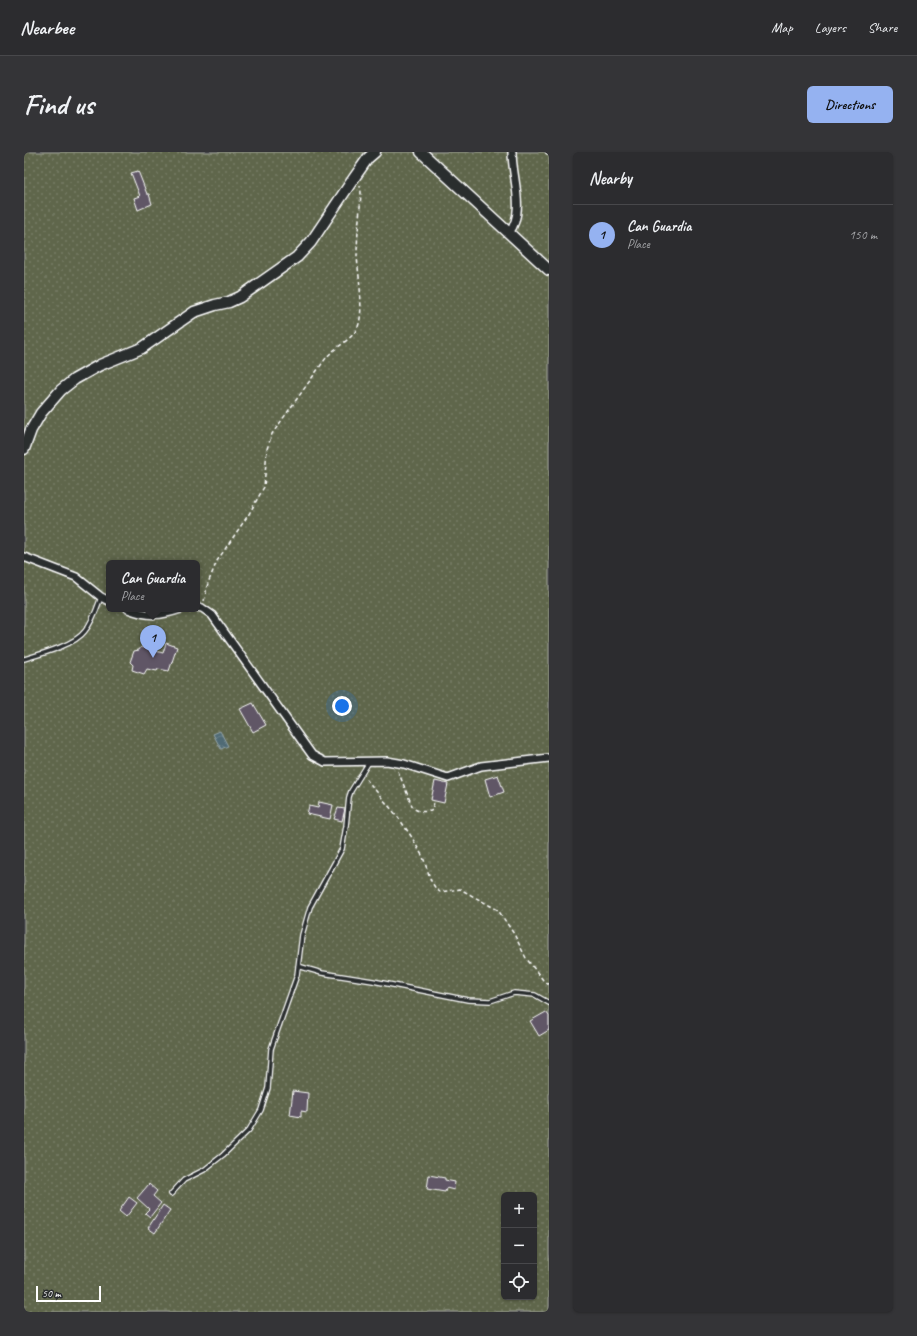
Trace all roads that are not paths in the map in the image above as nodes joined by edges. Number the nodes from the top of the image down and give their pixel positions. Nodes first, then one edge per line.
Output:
1 (420, 152) edge
2 (512, 152) edge
3 (370, 154) edge
4 (509, 233) junction
5 (549, 270) edge
6 (24, 449) edge
7 (24, 557) edge
8 (101, 597) junction
9 (106, 600) edge
10 (200, 608) edge
11 (140, 612) edge
12 (171, 612) edge
13 (24, 659) edge
14 (549, 758) edge
15 (370, 761) junction
16 (298, 966) junction
17 (549, 1003) edge
18 (171, 1194) dead end

1 - 4 street
2 - 4 street
3 - 6 street
4 - 5 street
7 - 8 street
8 - 9 street
8 - 13 lane
10 - 15 street
11 - 12 street
14 - 15 street
15 - 16 lane
16 - 17 lane
16 - 18 lane

